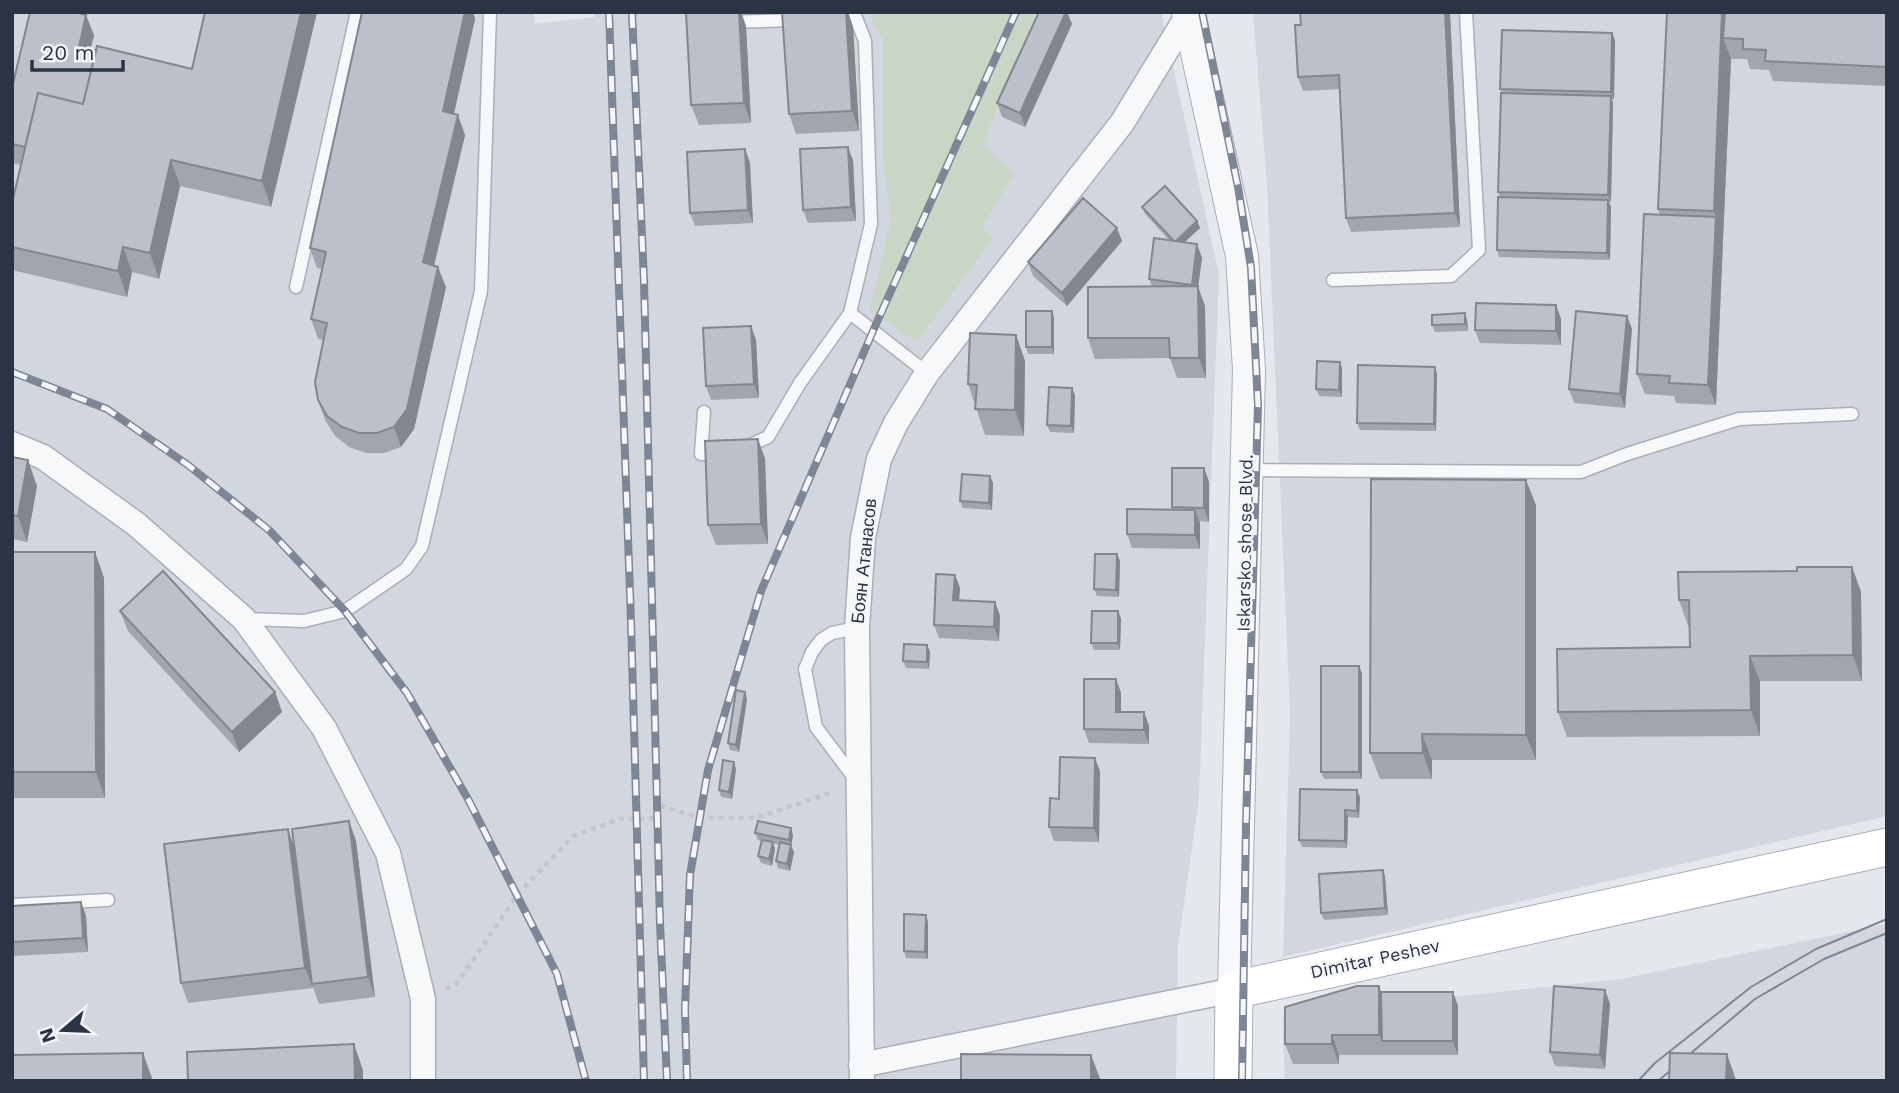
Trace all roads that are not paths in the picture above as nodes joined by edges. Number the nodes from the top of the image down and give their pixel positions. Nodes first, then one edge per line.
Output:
1 (357, 12) edge
2 (490, 12) edge
3 (1466, 12) edge
4 (1188, 13) edge
5 (708, 23) edge
6 (1333, 280) dead end
7 (296, 286) dead end
8 (850, 313) junction
9 (927, 373) junction
10 (704, 412) dead end
11 (1852, 414) dead end
12 (12, 444) edge
13 (1247, 470) junction
14 (244, 620) junction
15 (857, 628) junction
16 (858, 783) junction
17 (1887, 847) edge
18 (108, 900) dead end
19 (12, 905) edge
20 (1234, 990) junction
21 (861, 1073) edge
22 (423, 1081) edge
23 (1233, 1081) edge

1 - 7 lane
2 - 14 lane
3 - 6 lane
4 - 9 street, Боян Атанасов
4 - 13 street, Iskarsko shose Blvd.
5 - 8 lane
8 - 9 lane
8 - 10 lane
9 - 15 street, Боян Атанасов
11 - 13 lane
12 - 14 street
13 - 20 street, Iskarsko shose Blvd.
14 - 22 street
15 - 16 street, Боян Атанасов
15 - 16 lane
16 - 21 street, Боян Атанасов
17 - 20 main road, Dimitar Peshev
18 - 19 lane
20 - 21 street, Dimitar Peshev
20 - 23 main road, Iskarsko shose Blvd.

